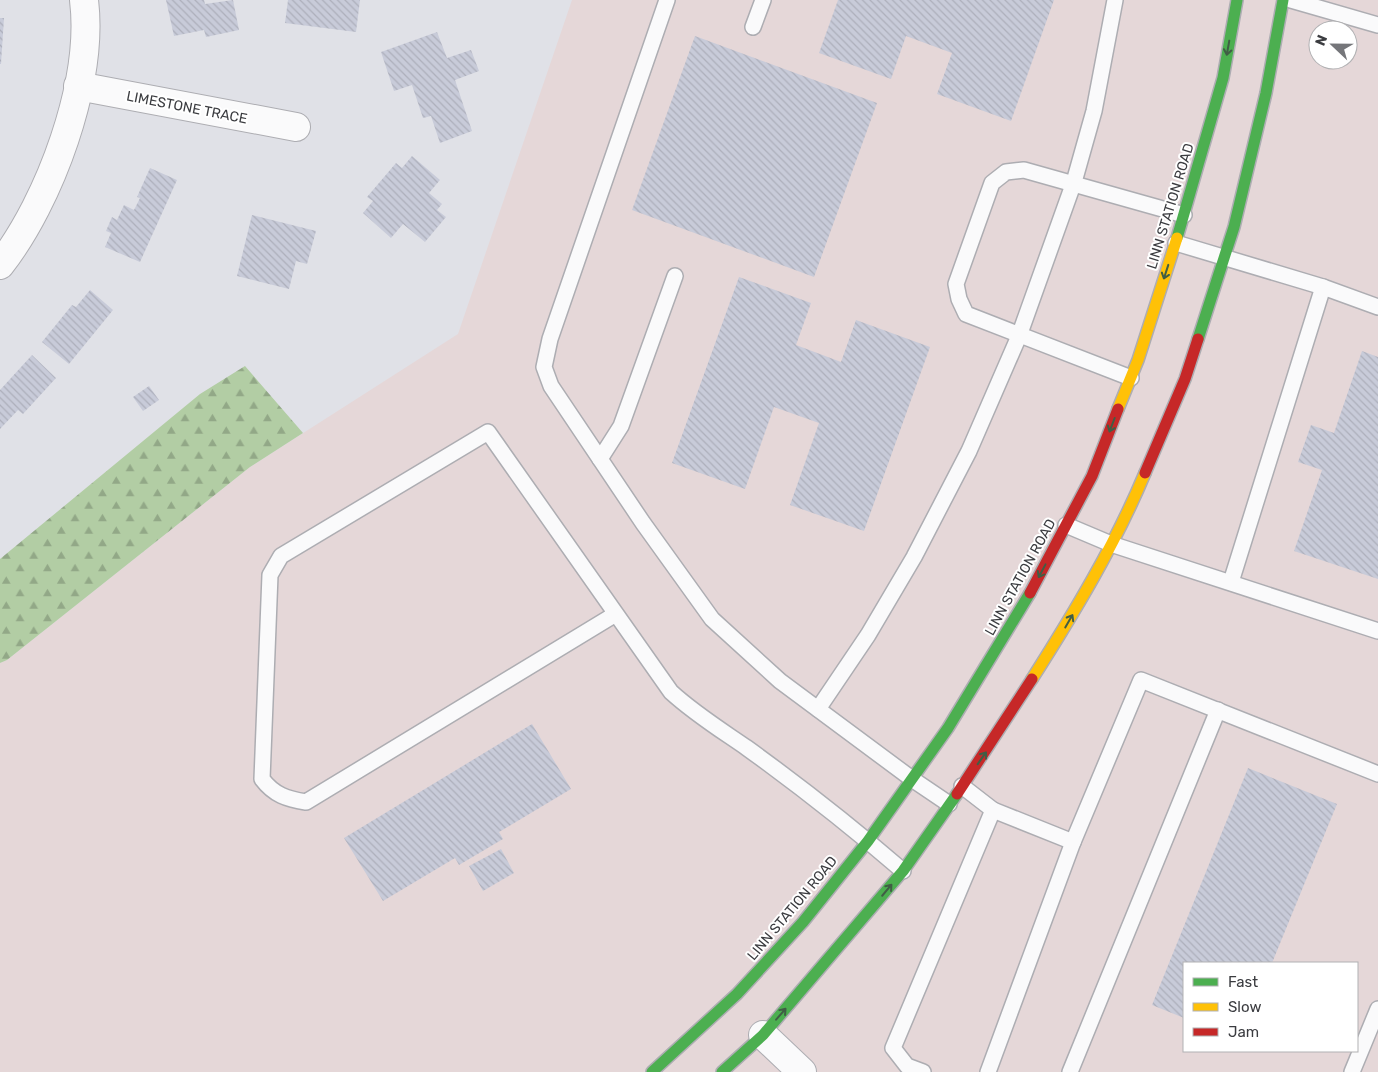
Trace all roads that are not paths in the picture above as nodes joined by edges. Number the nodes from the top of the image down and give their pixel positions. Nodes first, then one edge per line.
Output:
1 (84, 0) edge
2 (667, 0) edge
3 (763, 0) edge
4 (1115, 0) edge
5 (1236, 0) edge
6 (1283, 0) edge
7 (1292, 0) edge
8 (1378, 25) edge
9 (753, 27) dead end
10 (78, 86) junction
11 (296, 127) dead end
12 (1074, 182) junction
13 (1184, 215) junction
14 (1176, 243) junction
15 (1224, 258) junction
16 (0, 265) edge
17 (675, 276) dead end
18 (1323, 287) junction
19 (1378, 307) edge
20 (1019, 336) junction
21 (1131, 378) junction
22 (600, 460) junction
23 (1066, 525) junction
24 (1111, 544) junction
25 (1231, 582) junction
26 (614, 615) junction
27 (1378, 631) edge
28 (818, 709) junction
29 (1218, 710) junction
30 (1378, 774) edge
31 (912, 779) junction
32 (962, 786) junction
33 (949, 804) junction
34 (993, 810) junction
35 (868, 841) junction
36 (1073, 842) junction
37 (903, 871) junction
38 (1378, 1009) edge
39 (763, 1035) junction
40 (652, 1072) edge
41 (722, 1072) edge
42 (802, 1072) edge
43 (923, 1072) edge
44 (988, 1072) edge
45 (1070, 1072) edge
46 (1352, 1072) edge

1 - 10 street
2 - 22 lane
3 - 9 lane
4 - 12 lane
5 -> 13 street, LINN STATION ROAD
6 - 15 street
7 - 8 lane
10 - 11 street, LIMESTONE TRACE
10 - 16 street
12 - 13 lane
12 - 20 lane
12 - 20 lane
13 - 14 street, LINN STATION ROAD
14 - 15 lane
14 -> 21 street, LINN STATION ROAD
15 - 18 lane
15 - 24 street
17 - 22 lane
18 - 19 lane
18 - 25 lane
20 - 21 lane
20 - 28 lane
21 -> 23 street, LINN STATION ROAD
22 - 28 lane
23 - 24 lane
23 -> 31 street, LINN STATION ROAD
24 - 25 lane
32 -> 24 street
25 - 27 lane
26 - 26 lane
26 - 35 lane
28 - 31 lane
29 - 30 lane
29 - 36 lane
29 - 45 lane
31 - 33 lane
31 - 35 street, LINN STATION ROAD
32 - 33 street
32 - 34 lane
33 - 37 street
34 - 36 lane
34 - 43 lane
35 - 37 lane
35 - 40 street, LINN STATION ROAD
36 - 44 lane
39 -> 37 street
38 - 46 lane
39 - 41 street
39 - 42 street

